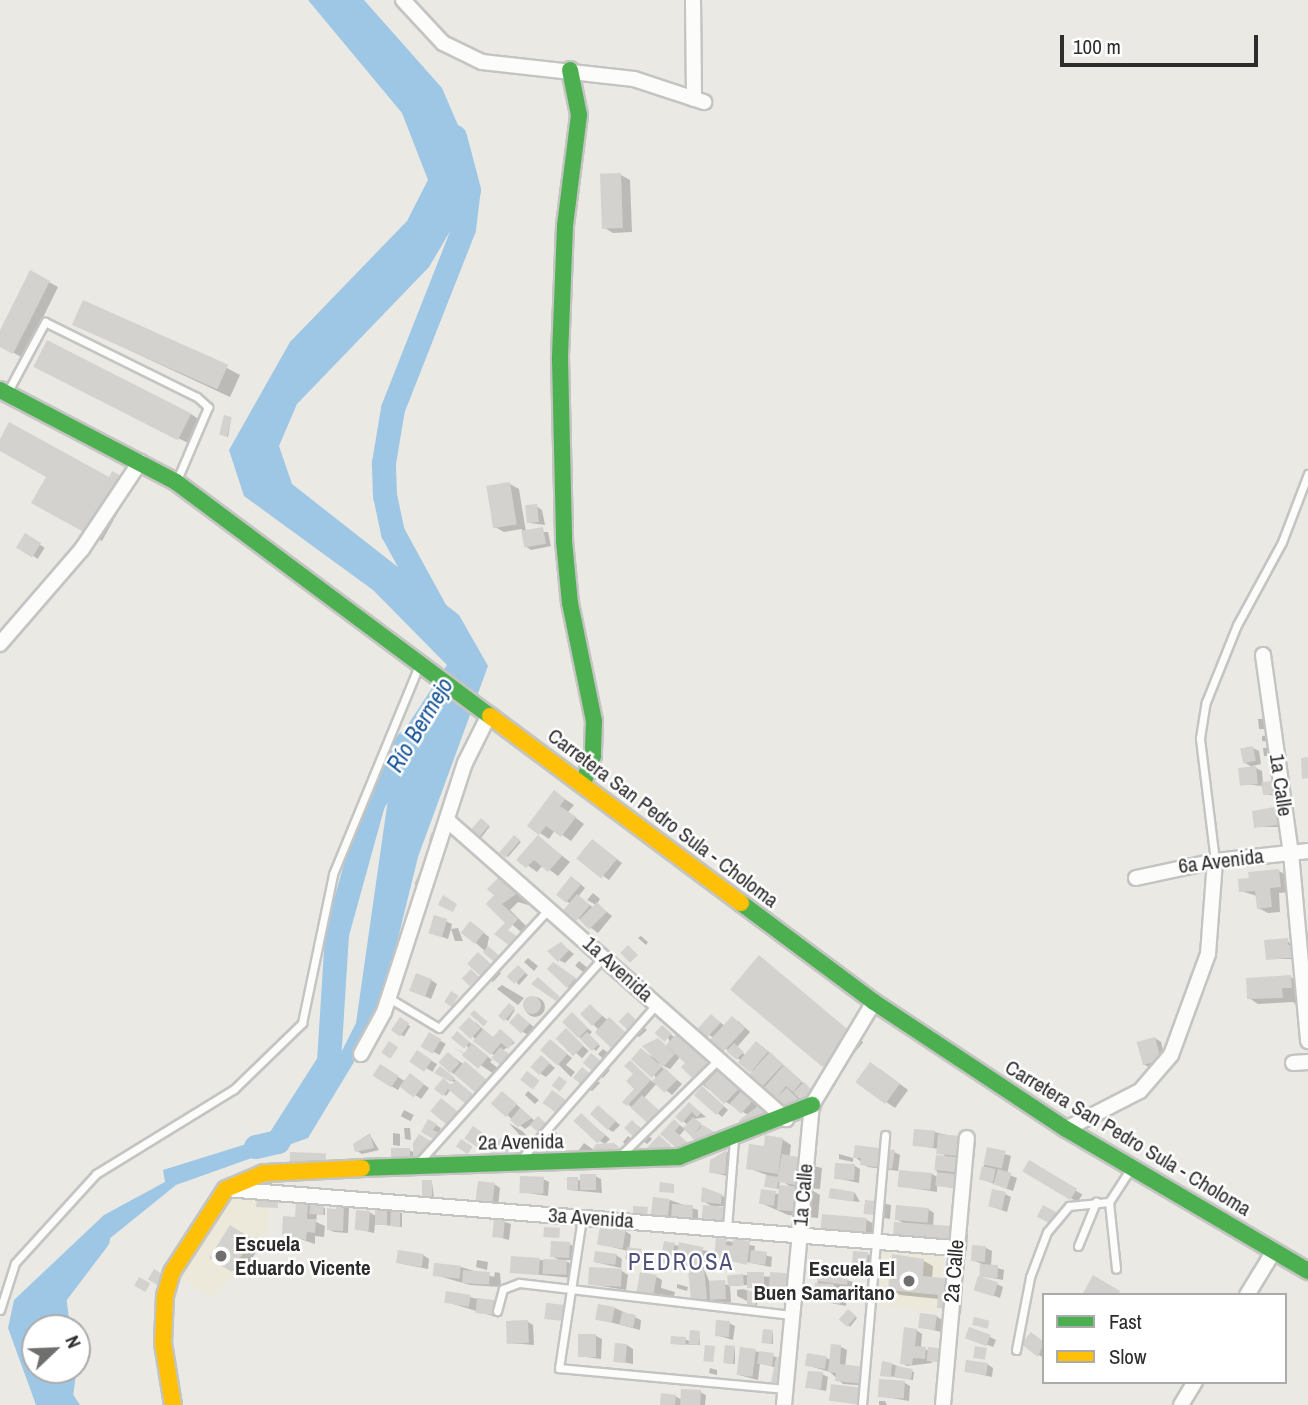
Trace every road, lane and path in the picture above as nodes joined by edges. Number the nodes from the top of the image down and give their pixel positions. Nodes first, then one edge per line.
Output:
1 (403, 0) edge
2 (693, 0) edge
3 (570, 70) junction
4 (3, 392) edge
5 (140, 462) junction
6 (1308, 474) edge
7 (176, 482) junction
8 (0, 644) edge
9 (1263, 655) dead end
10 (421, 665) junction
11 (485, 712) junction
12 (583, 783) junction
13 (448, 821) junction
14 (1308, 851) edge
15 (1291, 853) junction
16 (1215, 860) junction
17 (1136, 878) dead end
18 (549, 908) junction
19 (604, 957) junction
20 (389, 998) junction
21 (874, 1002) junction
22 (657, 1004) junction
23 (1308, 1041) edge
24 (361, 1054) dead end
25 (719, 1059) junction
26 (1308, 1062) edge
27 (1293, 1063) dead end
28 (812, 1105) junction
29 (786, 1119) junction
30 (1066, 1129) junction
31 (885, 1135) dead end
32 (734, 1138) junction
33 (967, 1138) dead end
34 (616, 1160) junction
35 (516, 1164) junction
36 (417, 1165) junction
37 (1133, 1167) junction
38 (226, 1189) junction
39 (1096, 1202) junction
40 (1109, 1202) junction
41 (582, 1217) junction
42 (727, 1228) junction
43 (800, 1234) junction
44 (874, 1241) junction
45 (1078, 1246) dead end
46 (955, 1248) junction
47 (1274, 1251) junction
48 (1116, 1269) dead end
49 (1308, 1271) edge
50 (570, 1287) junction
51 (1248, 1293) edge
52 (0, 1310) edge
53 (497, 1311) dead end
54 (792, 1315) junction
55 (1016, 1350) dead end
56 (1194, 1384) edge
57 (785, 1389) junction
58 (1188, 1402) edge
59 (173, 1405) edge
60 (784, 1405) edge
61 (862, 1405) edge
62 (943, 1405) edge

1 - 3 street
2 - 3 street
3 - 12 main road
4 - 5 main road, Carretera San Pedro Sula - Choloma
4 - 7 lane
5 - 7 main road, Carretera San Pedro Sula - Choloma
5 - 8 street
6 - 16 lane
7 - 10 main road, Carretera San Pedro Sula - Choloma
9 - 15 street, 1a Calle
10 - 11 main road, Carretera San Pedro Sula - Choloma
10 - 52 lane
11 - 12 main road, Carretera San Pedro Sula - Choloma
11 - 13 street
12 - 21 main road, Carretera San Pedro Sula - Choloma
13 - 18 street, 1a Avenida
13 - 20 street
14 - 15 street, 6a Avenida
15 - 16 street, 6a Avenida
15 - 23 street, 1a Calle
16 - 17 street, 6a Avenida
16 - 30 street
18 - 19 street, 1a Avenida
18 - 20 lane
19 - 22 street, 1a Avenida
19 - 36 lane
20 - 24 street
21 - 28 street, 1a Calle
21 - 30 main road, Carretera San Pedro Sula - Choloma
22 - 25 street, 1a Avenida
22 - 35 lane
25 - 29 street, 1a Avenida
25 - 34 lane
26 - 27 street
28 - 29 main road, 2a Avenida
28 - 43 street, 1a Calle
29 - 32 main road, 2a Avenida
30 - 37 main road, Carretera San Pedro Sula - Choloma
31 - 44 lane
32 - 34 main road, 2a Avenida
32 - 42 lane
33 - 46 street, 2a Calle
34 - 35 main road, 2a Avenida
35 - 36 main road, 2a Avenida
36 - 38 main road, 2a Avenida
37 - 40 lane
37 - 47 main road, Carretera San Pedro Sula - Choloma
38 - 41 street, 3a Avenida
38 - 59 main road
39 - 40 lane
39 - 45 lane
39 - 55 lane
40 - 48 lane
41 - 42 street, 3a Avenida
41 - 50 lane
42 - 43 street, 3a Avenida
43 - 44 street, 3a Avenida
43 - 54 street, 1a Calle
44 - 46 street, 3a Avenida
44 - 61 lane
46 - 62 street, 2a Calle
47 - 49 main road, Carretera San Pedro Sula - Choloma
47 - 51 street
50 - 53 lane
50 - 54 lane
50 - 57 lane
54 - 57 street, 1a Calle
56 - 58 street
57 - 60 street, 1a Calle

